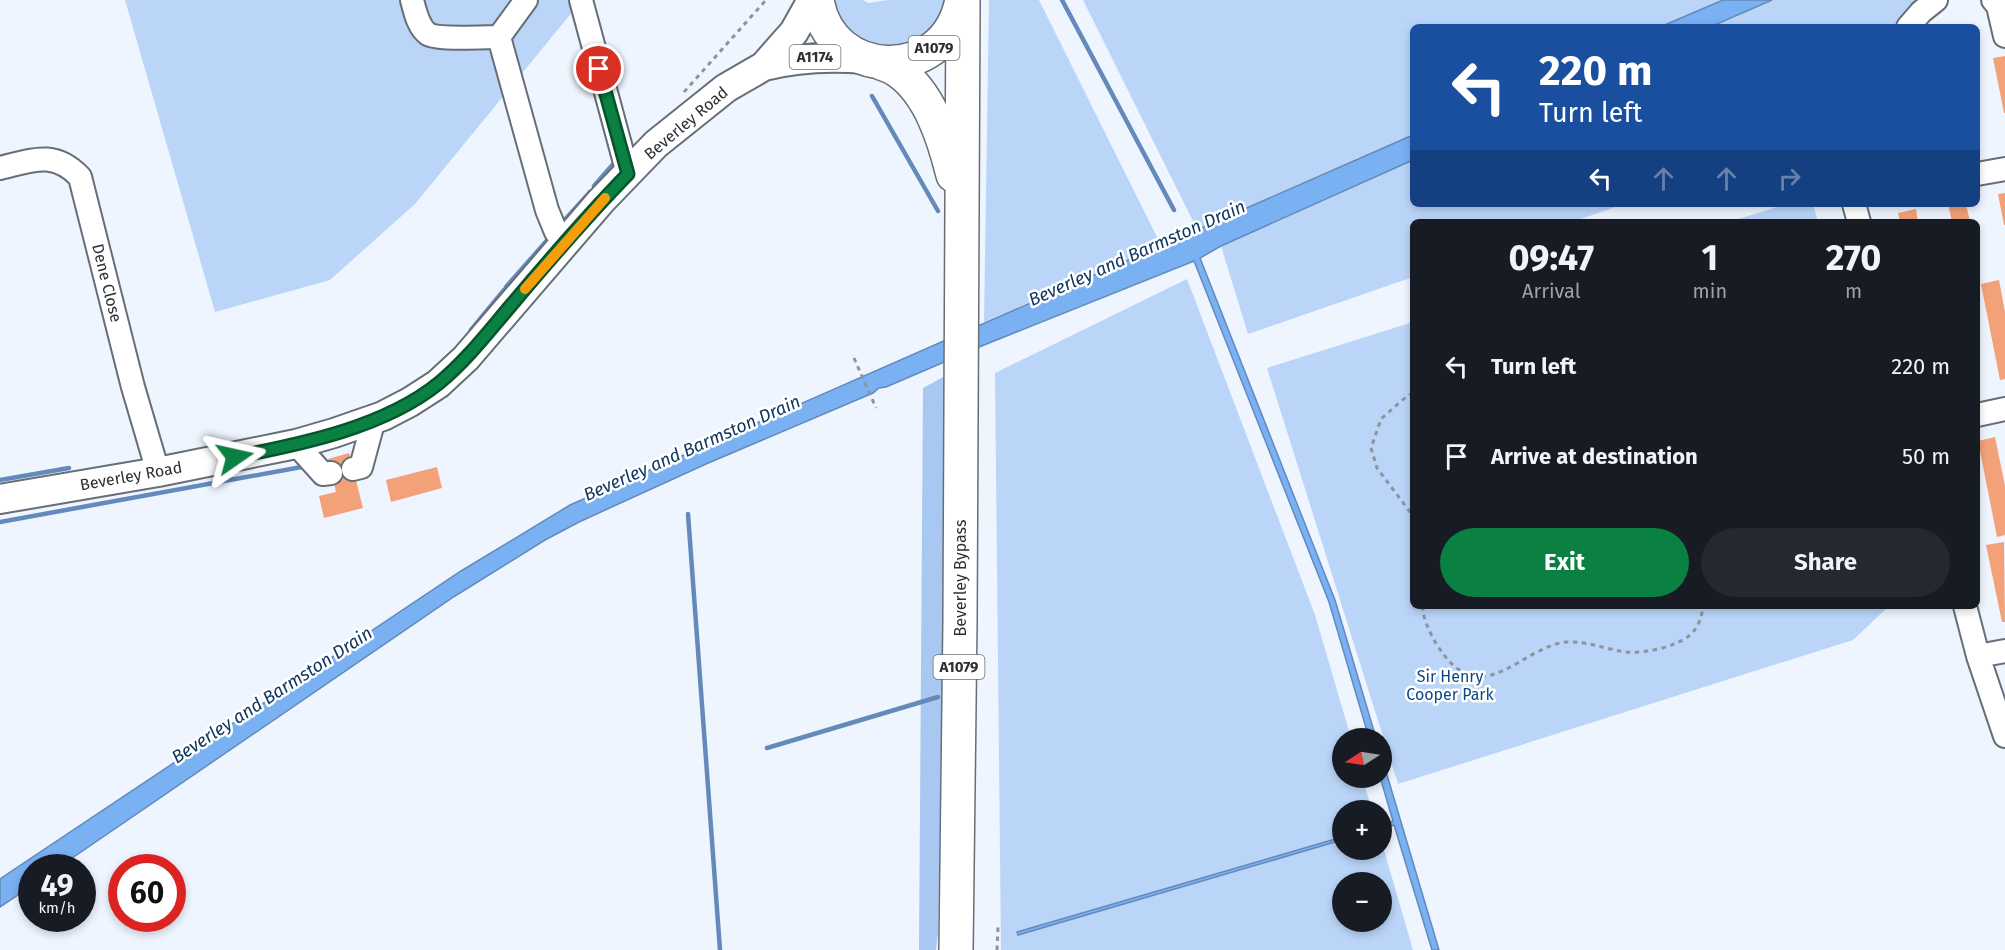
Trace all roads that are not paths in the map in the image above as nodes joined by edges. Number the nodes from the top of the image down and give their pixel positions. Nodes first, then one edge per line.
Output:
1 (412, 0) edge
2 (526, 0) edge
3 (581, 0) edge
4 (812, 0) edge
5 (817, 0) edge
6 (962, 0) edge
7 (1936, 0) edge
8 (1993, 0) edge
9 (1911, 24) edge
10 (2005, 36) edge
11 (499, 37) junction
12 (873, 61) junction
13 (764, 66) junction
14 (0, 168) edge
15 (2005, 169) edge
16 (1980, 173) edge
17 (628, 174) junction
18 (961, 206) junction
19 (567, 241) junction
20 (2005, 410) edge
21 (1980, 414) edge
22 (374, 419) junction
23 (296, 444) junction
24 (158, 472) junction
25 (0, 499) edge
26 (1966, 609) edge
27 (2005, 651) edge
28 (1978, 656) junction
29 (2005, 736) edge
30 (956, 950) edge

1 - 11 street
2 - 11 street
3 - 17 street
4 - 13 main road, Beverley Road / A1174
5 - 12 highway, Beverley Bypass
6 - 12 highway, A1079
6 - 18 highway, Beverley Bypass
7 - 9 street
8 - 10 street
11 - 19 street
12 - 13 main road, Beverley Road / A1174
12 - 18 highway, Beverley Bypass
13 - 17 main road, Beverley Road / A1174
14 - 24 street, Dene Close
15 - 16 street
17 - 19 main road, Beverley Road / A1174
18 - 30 highway, Beverley Bypass / A1079
19 - 22 main road, Beverley Road / A1174
20 - 21 street
22 - 23 main road, Beverley Road / A1174
22 - 23 street
23 - 24 main road, Beverley Road / A1174
24 - 25 main road, Beverley Road / A1174
26 - 28 street
27 - 28 street
28 - 29 street

